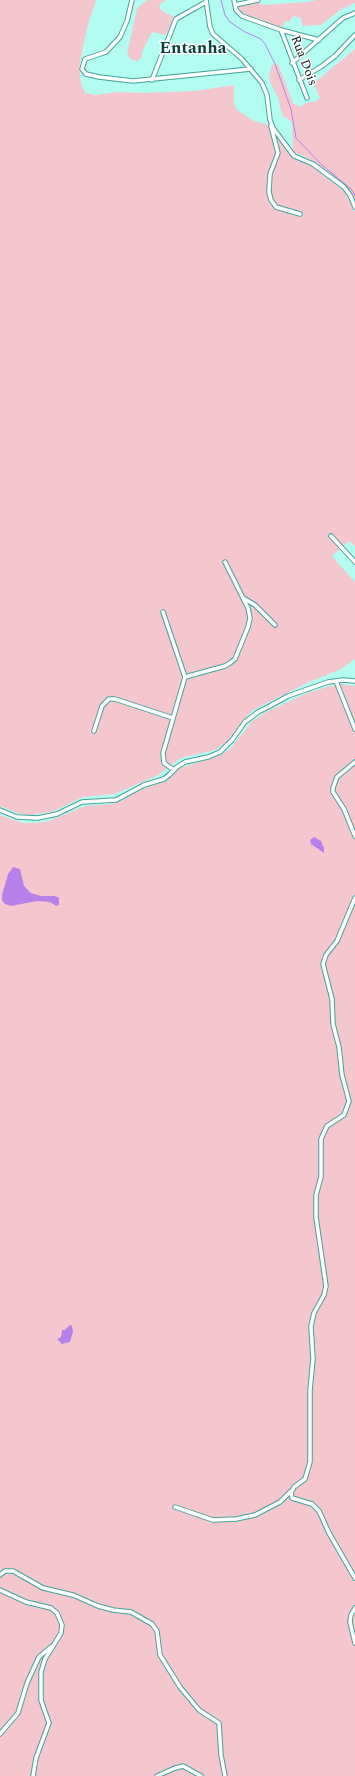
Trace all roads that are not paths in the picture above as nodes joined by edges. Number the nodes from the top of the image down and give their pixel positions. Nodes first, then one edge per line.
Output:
1 (132, 0) edge
2 (234, 0) edge
3 (258, 0) edge
4 (206, 1) edge
5 (235, 5) junction
6 (355, 13) edge
7 (281, 30) junction
8 (355, 35) edge
9 (319, 40) junction
10 (292, 63) junction
11 (251, 69) junction
12 (152, 80) junction
13 (299, 80) junction
14 (307, 98) dead end
15 (270, 123) junction
16 (355, 207) edge
17 (300, 214) dead end
18 (331, 536) dead end
19 (225, 562) dead end
20 (355, 562) edge
21 (243, 598) junction
22 (163, 612) dead end
23 (275, 625) dead end
24 (185, 677) junction
25 (336, 681) junction
26 (355, 681) edge
27 (172, 718) junction
28 (355, 729) edge
29 (94, 731) dead end
30 (355, 762) edge
31 (174, 770) junction
32 (0, 810) edge
33 (355, 836) edge
34 (355, 898) edge
35 (292, 1491) junction
36 (175, 1507) dead end
37 (0, 1575) edge
38 (355, 1578) edge
39 (0, 1590) edge
40 (355, 1608) edge
41 (355, 1643) edge
42 (54, 1645) junction
43 (0, 1734) edge
44 (33, 1776) edge
45 (157, 1776) edge
46 (201, 1776) edge
47 (225, 1776) edge

1 - 12 street
2 - 5 street
3 - 5 street
4 - 11 street
4 - 12 street
5 - 7 street
6 - 9 street
7 - 9 street
7 - 10 street, Rua Dois
8 - 13 street
9 - 10 street
10 - 13 street, Rua Dois
11 - 12 street
11 - 15 street
13 - 14 street, Rua Dois
15 - 16 street
15 - 17 street
18 - 20 street
19 - 21 street
21 - 23 street
21 - 24 street
22 - 24 street
24 - 27 street
25 - 26 street
25 - 28 street
25 - 31 street
27 - 29 street
27 - 31 street
30 - 33 street
31 - 32 street
34 - 35 street
35 - 36 street
35 - 38 street
37 - 47 street
39 - 42 street
40 - 41 street
42 - 43 street
42 - 44 street
45 - 46 street

